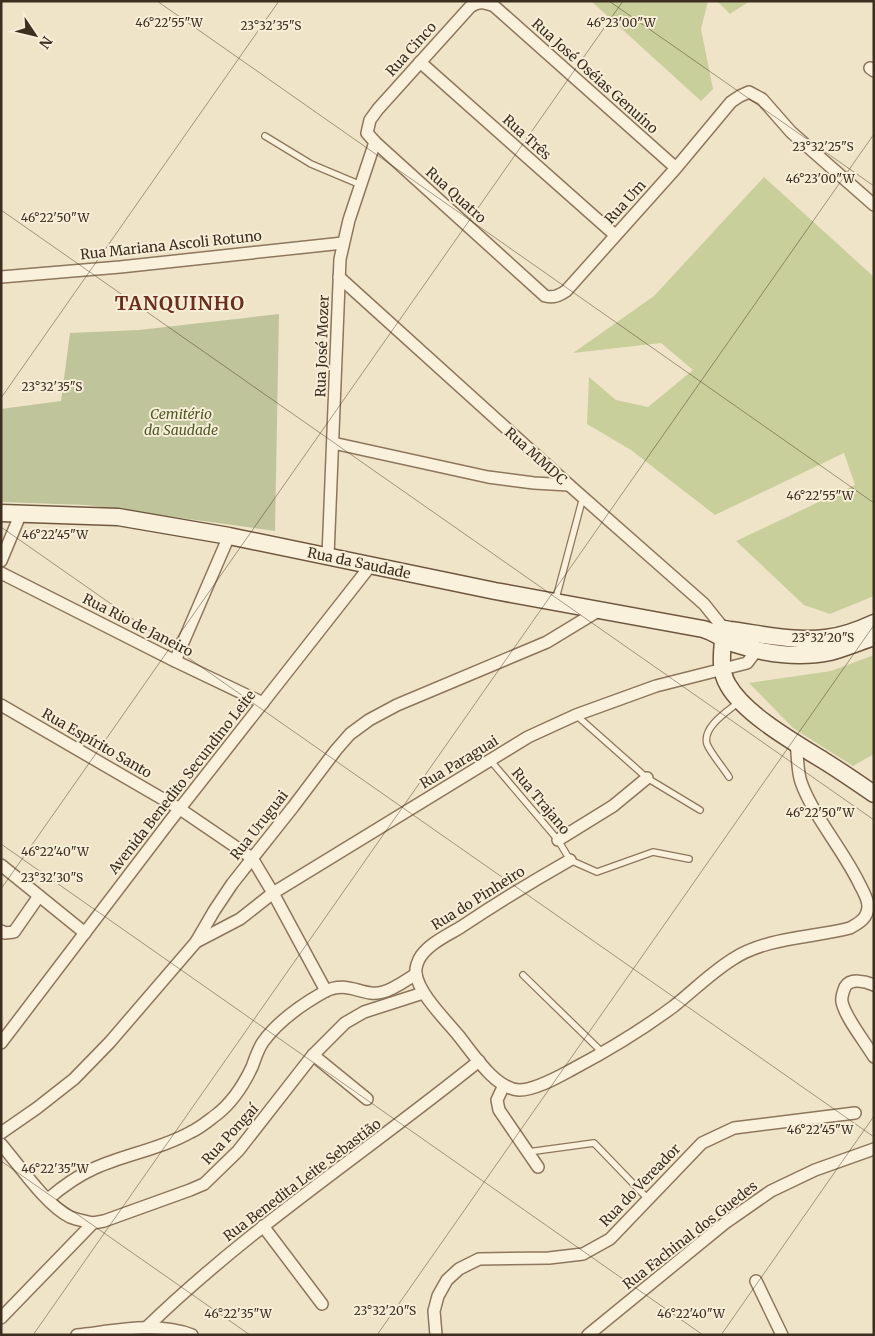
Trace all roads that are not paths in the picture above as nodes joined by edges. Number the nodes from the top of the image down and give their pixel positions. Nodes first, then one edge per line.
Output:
1 (494, 6) joint
2 (420, 62) junction
3 (265, 136) dead end
4 (375, 142) junction
5 (676, 168) junction
6 (361, 185) junction
7 (874, 205) edge
8 (615, 235) junction
9 (343, 243) junction
10 (1, 277) edge
11 (339, 277) junction
12 (545, 296) joint
13 (333, 443) junction
14 (569, 485) junction
15 (583, 497) junction
16 (1, 513) edge
17 (22, 513) junction
18 (229, 536) junction
19 (328, 556) junction
20 (1, 561) edge
21 (371, 565) junction
22 (1, 573) edge
23 (555, 602) junction
24 (598, 611) junction
25 (874, 623) edge
26 (721, 634) junction
27 (874, 637) edge
28 (757, 650) junction
29 (174, 661) junction
30 (722, 669) junction
31 (741, 701) junction
32 (263, 703) junction
33 (1, 705) edge
34 (576, 715) junction
35 (796, 744) junction
36 (490, 760) junction
37 (729, 777) dead end
38 (648, 778) junction
39 (874, 794) edge
40 (180, 809) junction
41 (700, 810) dead end
42 (558, 840) junction
43 (252, 858) junction
44 (689, 859) dead end
45 (570, 860) junction
46 (1, 865) edge
47 (273, 893) junction
48 (39, 896) junction
49 (870, 915) edge
50 (1, 930) edge
51 (85, 933) junction
52 (196, 942) junction
53 (416, 974) junction
54 (524, 975) dead end
55 (874, 984) edge
56 (326, 991) junction
57 (423, 992) junction
58 (1, 1042) edge
59 (603, 1053) junction
60 (313, 1056) junction
61 (874, 1057) edge
62 (479, 1061) junction
63 (504, 1085) junction
64 (367, 1099) dead end
65 (854, 1113) dead end
66 (1, 1132) edge
67 (1, 1144) edge
68 (874, 1149) edge
69 (528, 1152) junction
70 (538, 1167) dead end
71 (48, 1199) junction
72 (648, 1199) junction
73 (93, 1223) junction
74 (263, 1226) junction
75 (756, 1281) dead end
76 (322, 1304) dead end
77 (1, 1318) edge
78 (147, 1327) junction
79 (77, 1335) edge
80 (192, 1335) edge
81 (436, 1335) edge
82 (588, 1335) edge
83 (782, 1335) edge

1 - 2 street, Rua Cinco
1 - 5 street, Rua José Oséias Genuíno
2 - 4 street, Rua Cinco
2 - 8 street, Rua Três
3 - 6 lane
4 - 6 street, Rua José Mozer
4 - 12 street, Rua Quatro
5 - 7 street, Rua Um
5 - 8 street, Rua Um
6 - 9 street, Rua José Mozer
8 - 12 street, Rua Um
9 - 10 street, Rua Mariana Ascoli Rotuno
9 - 11 street, Rua José Mozer
11 - 13 street, Rua José Mozer
11 - 14 street, Rua MMDC
13 - 14 street
13 - 19 street, Rua José Mozer
14 - 15 street, Rua MMDC
15 - 23 lane
15 - 26 street, Rua MMDC
16 - 17 main road, Rua da Saudade
17 - 18 main road, Rua da Saudade
17 - 20 street
18 - 19 main road, Rua da Saudade
18 - 29 street
19 - 21 main road, Rua da Saudade
21 - 23 main road, Rua da Saudade
21 - 32 street, Avenida Benedito Secundino Leite
22 - 29 street, Rua Rio de Janeiro
23 - 24 main road, Rua da Saudade
24 - 26 main road, Rua da Saudade
24 - 43 street, Rua Uruguai
25 - 26 main road
26 - 28 main road
26 - 30 main road
27 - 28 main road
28 - 30 street, Rua Paraguai
29 - 32 street, Rua Rio de Janeiro
30 - 31 main road
30 - 34 street, Rua Paraguai
31 - 35 main road
31 - 37 lane
32 - 40 street, Avenida Benedito Secundino Leite
33 - 40 street, Rua Espírito Santo
34 - 36 street, Rua Paraguai
34 - 38 lane
35 - 39 main road
35 - 49 street
36 - 42 lane, Rua Trajano
36 - 47 street, Rua Paraguai
38 - 41 lane
38 - 42 street
40 - 43 street, Rua Espírito Santo
40 - 51 street, Avenida Benedito Secundino Leite
42 - 45 lane, Rua Trajano
43 - 47 street
43 - 52 street, Rua Uruguai
44 - 45 lane
45 - 53 street, Rua do Pinheiro
46 - 48 street
47 - 52 street, Rua Paraguai
47 - 56 street
48 - 50 street
48 - 51 street
49 - 59 street
51 - 58 street, Avenida Benedito Secundino Leite
52 - 66 street, Rua Uruguai
53 - 56 street
53 - 57 street
54 - 59 lane
55 - 61 street
56 - 71 street
57 - 60 street, Rua Pongaí
57 - 62 street
59 - 63 street
60 - 64 street
60 - 73 street, Rua Pongaí
62 - 63 street
62 - 74 street, Rua Benedita Leite Sebastião
63 - 69 street
65 - 72 street, Rua do Vereador
67 - 71 street
68 - 82 street, Rua Fachinal dos Guedes
69 - 70 street
69 - 72 lane
71 - 73 street
72 - 81 street, Rua do Vereador
73 - 77 street
74 - 76 street
74 - 78 street, Rua Benedita Leite Sebastião
75 - 83 street
78 - 79 street
78 - 80 street

